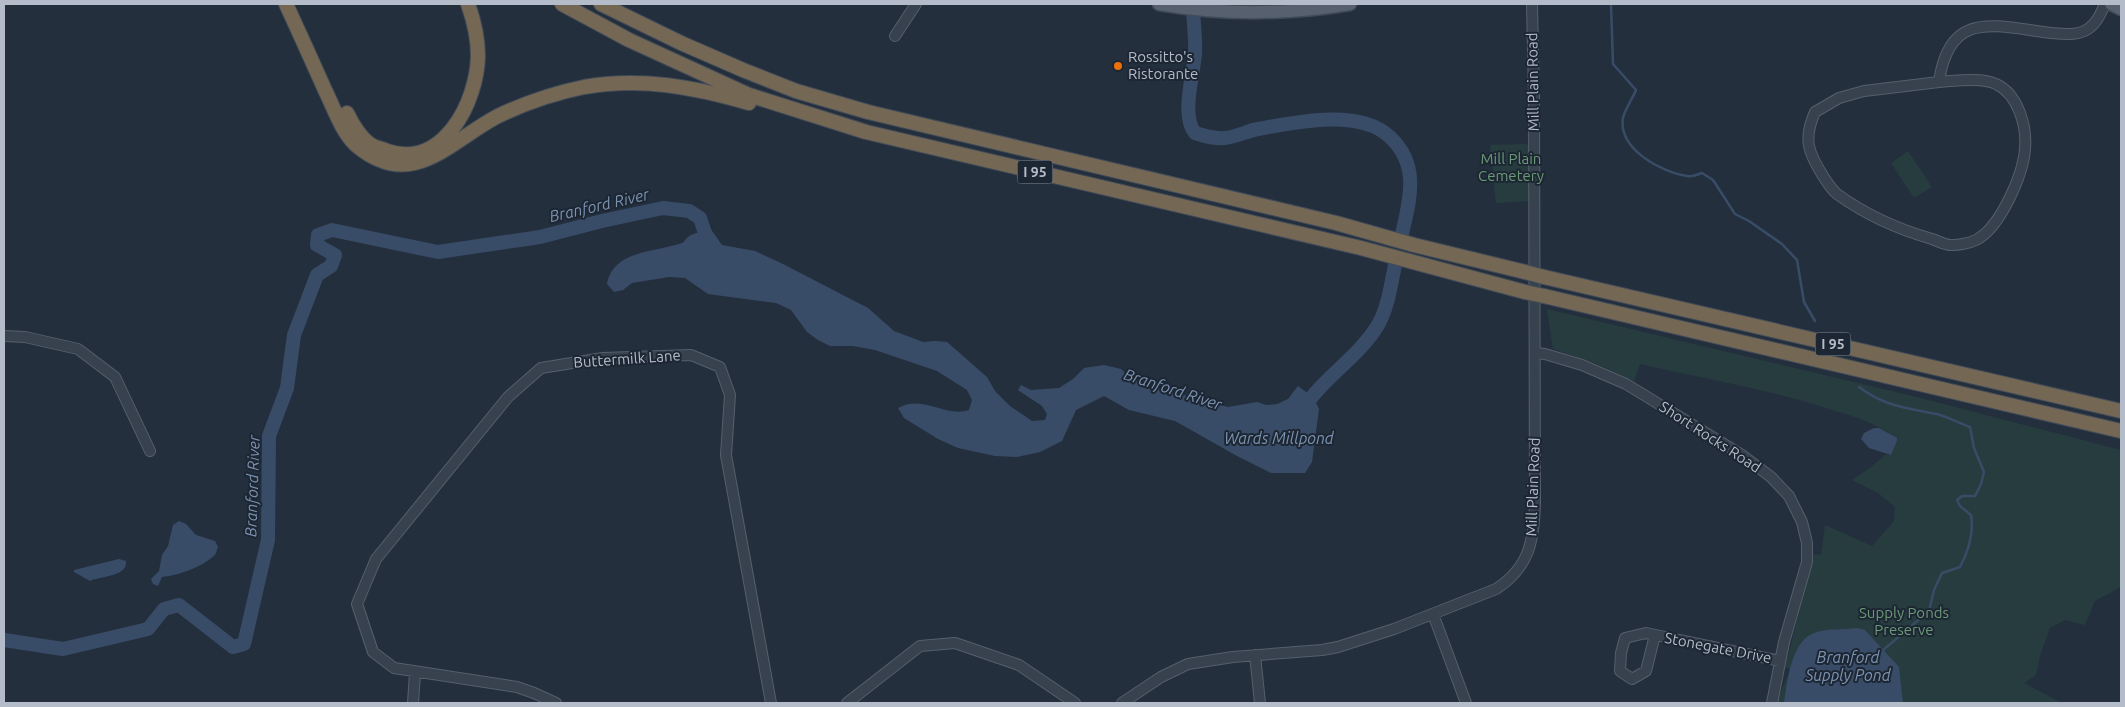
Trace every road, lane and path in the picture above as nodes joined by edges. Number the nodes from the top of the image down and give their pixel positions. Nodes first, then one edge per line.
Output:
1 (286, 4) edge
2 (296, 4) edge
3 (468, 4) edge
4 (562, 4) edge
5 (601, 4) edge
6 (916, 4) edge
7 (1159, 4) edge
8 (1350, 4) edge
9 (1532, 4) edge
10 (2105, 4) edge
11 (2111, 4) edge
12 (2121, 9) edge
13 (895, 36) dead end
14 (1939, 82) junction
15 (866, 132) junction
16 (4, 336) edge
17 (1536, 353) junction
18 (2121, 412) edge
19 (2121, 431) edge
20 (150, 451) dead end
21 (1433, 614) junction
22 (1655, 635) junction
23 (1255, 655) junction
24 (1780, 661) junction
25 (415, 673) junction
26 (413, 703) edge
27 (556, 703) edge
28 (771, 703) edge
29 (847, 703) edge
30 (1075, 703) edge
31 (1122, 703) edge
32 (1260, 703) edge
33 (1466, 703) edge
34 (1772, 703) edge

1 - 15 highway
2 - 3 highway
4 - 15 highway, I 95
5 - 18 highway, I 95, bridge
6 - 13 street
7 - 8 main road
9 - 17 street, Mill Plain Road
10 - 14 street
11 - 12 main road
14 - 14 street
15 - 19 highway, I 95, bridge
16 - 20 street
17 - 21 street, Mill Plain Road
17 - 24 street, Short Rocks Road
21 - 23 street, Mill Plain Road
21 - 33 street
22 - 22 street, Stonegate Drive
22 - 24 street, Stonegate Drive
23 - 31 street, Mill Plain Road
23 - 32 street
24 - 34 street, Short Rocks Road
25 - 26 street
25 - 27 street
25 - 28 street, Buttermilk Lane
29 - 30 street

